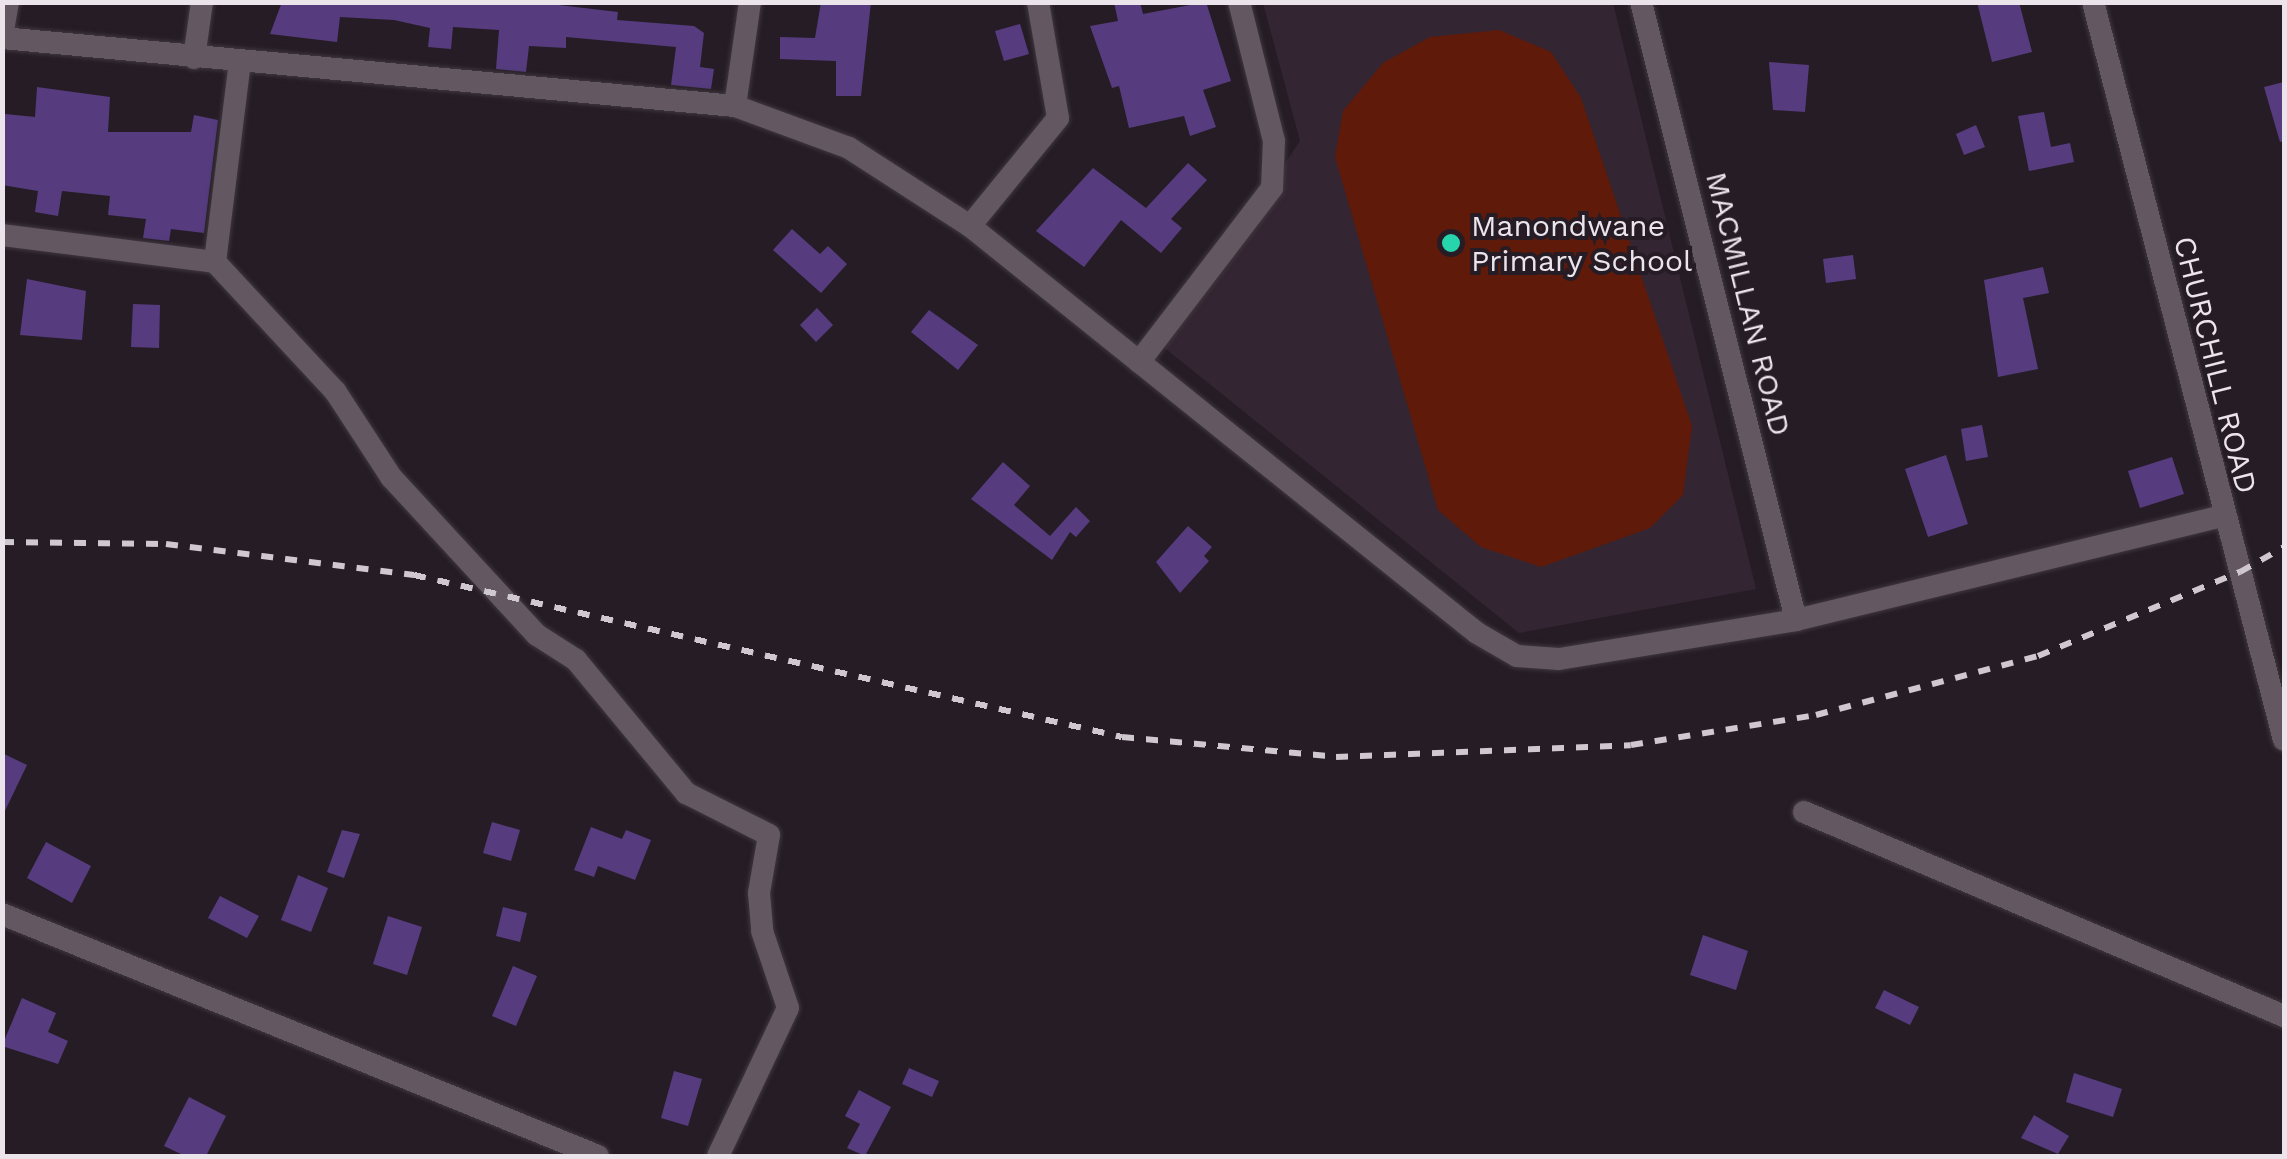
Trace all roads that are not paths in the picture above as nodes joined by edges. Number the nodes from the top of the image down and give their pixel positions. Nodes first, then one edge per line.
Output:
1 (8, 2) edge
2 (202, 2) edge
3 (750, 2) edge
4 (1038, 2) edge
5 (1240, 2) edge
6 (1641, 2) edge
7 (2093, 2) edge
8 (2, 37) edge
9 (194, 58) junction
10 (240, 62) junction
11 (735, 106) junction
12 (970, 226) junction
13 (2, 235) edge
14 (214, 262) junction
15 (1139, 362) junction
16 (2223, 516) junction
17 (1796, 620) junction
18 (2284, 740) edge
19 (1804, 812) dead end
20 (2, 914) edge
21 (2284, 1016) edge
22 (598, 1156) edge
23 (718, 1156) edge

1 - 8 street
2 - 9 street
3 - 11 street
4 - 12 street
5 - 15 street
6 - 17 street, MACMILLAN ROAD
7 - 16 street, CHURCHILL ROAD
8 - 9 street
9 - 10 street
10 - 11 street
10 - 14 street
11 - 12 street
12 - 15 street
13 - 14 street
14 - 23 street
15 - 17 street
16 - 17 street
16 - 18 street, CHURCHILL ROAD
19 - 21 street
20 - 22 street

